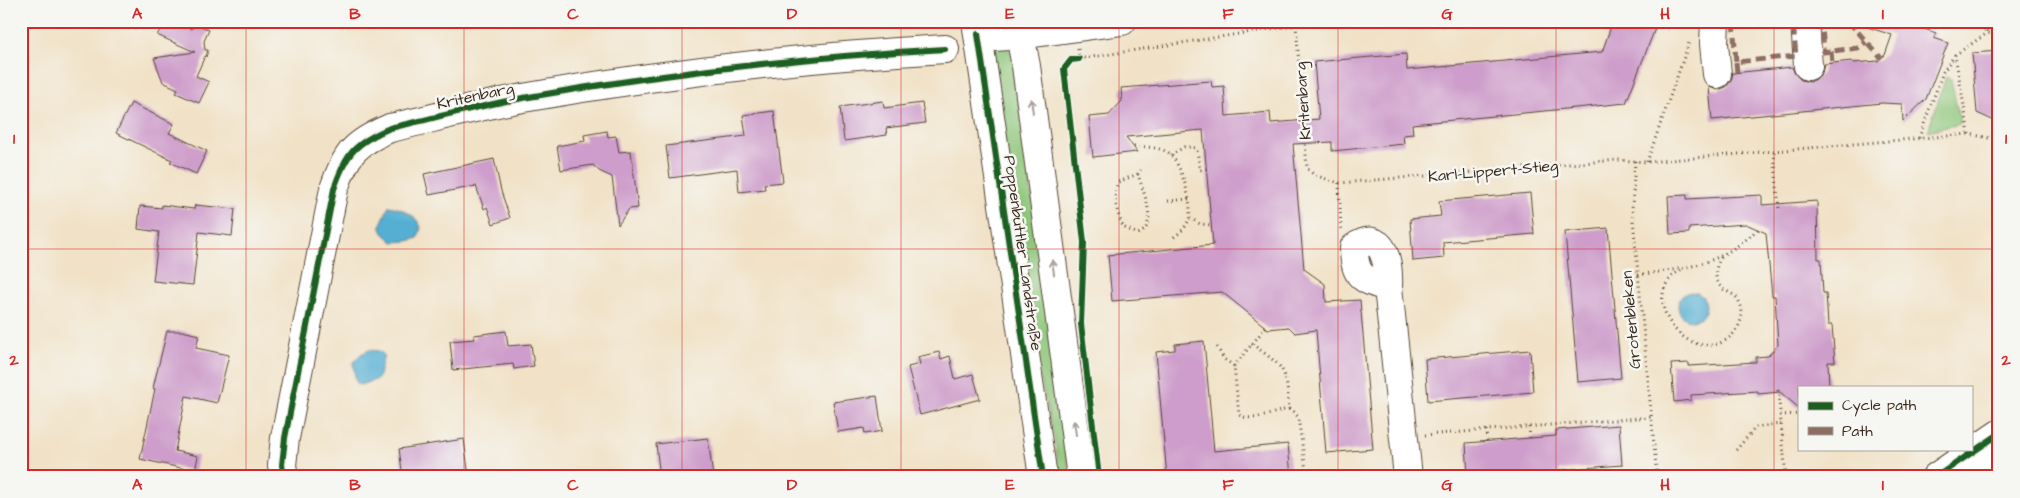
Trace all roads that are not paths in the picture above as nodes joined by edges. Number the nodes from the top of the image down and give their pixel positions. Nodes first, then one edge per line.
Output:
1 (1122, 21) edge
2 (1715, 21) edge
3 (1805, 21) edge
4 (977, 28) edge
5 (1018, 28) edge
6 (945, 49) dead end
7 (1808, 66) dead end
8 (1717, 74) dead end
9 (1354, 248) road end
10 (1999, 434) edge
11 (1999, 456) edge
12 (284, 477) edge
13 (1043, 477) edge
14 (1081, 477) edge
15 (1408, 477) edge
16 (1936, 477) edge
17 (1977, 477) edge

1 - 5 street
2 - 8 street
3 - 7 street
4 - 5 street
4 - 13 street, Poppenbüttler Landstraße
14 -> 5 street, Poppenbüttler Landstraße
6 - 12 street, Kritenbarg
9 - 15 street
10 - 16 street
11 - 17 street

